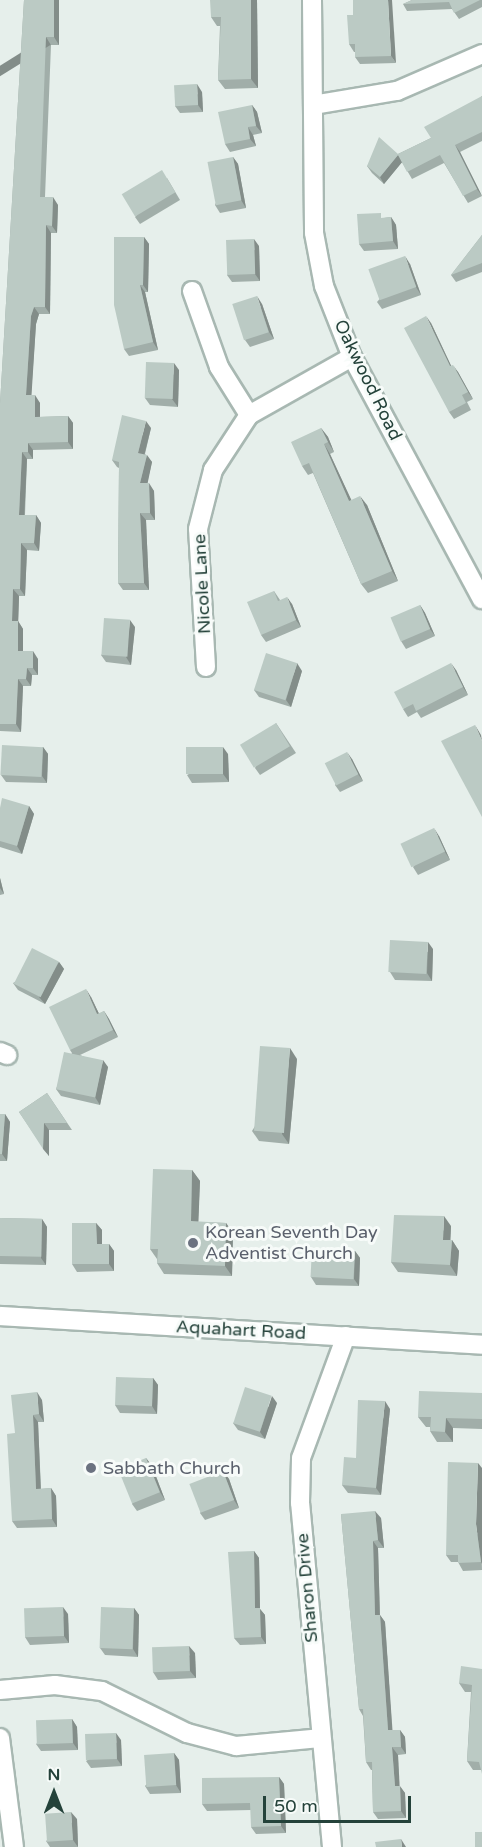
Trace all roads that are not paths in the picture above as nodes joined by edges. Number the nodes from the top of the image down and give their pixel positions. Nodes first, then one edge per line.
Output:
1 (312, 0) edge
2 (482, 54) edge
3 (312, 105) junction
4 (192, 291) dead end
5 (352, 357) junction
6 (249, 415) junction
7 (482, 599) edge
8 (206, 667) dead end
9 (0, 1316) edge
10 (346, 1336) junction
11 (482, 1346) edge
12 (0, 1690) edge
13 (0, 1737) edge
14 (320, 1738) junction
15 (14, 1847) edge
16 (332, 1847) edge

1 - 3 street, Oakwood Road
2 - 3 street
3 - 5 street, Oakwood Road
4 - 6 street
5 - 6 street, Nicole Lane
5 - 7 street, Oakwood Road
6 - 8 street, Nicole Lane
9 - 10 street, Aquahart Road
10 - 11 street, Aquahart Road
10 - 14 street, Sharon Drive
12 - 14 street
13 - 15 street
14 - 16 street, Sharon Drive

